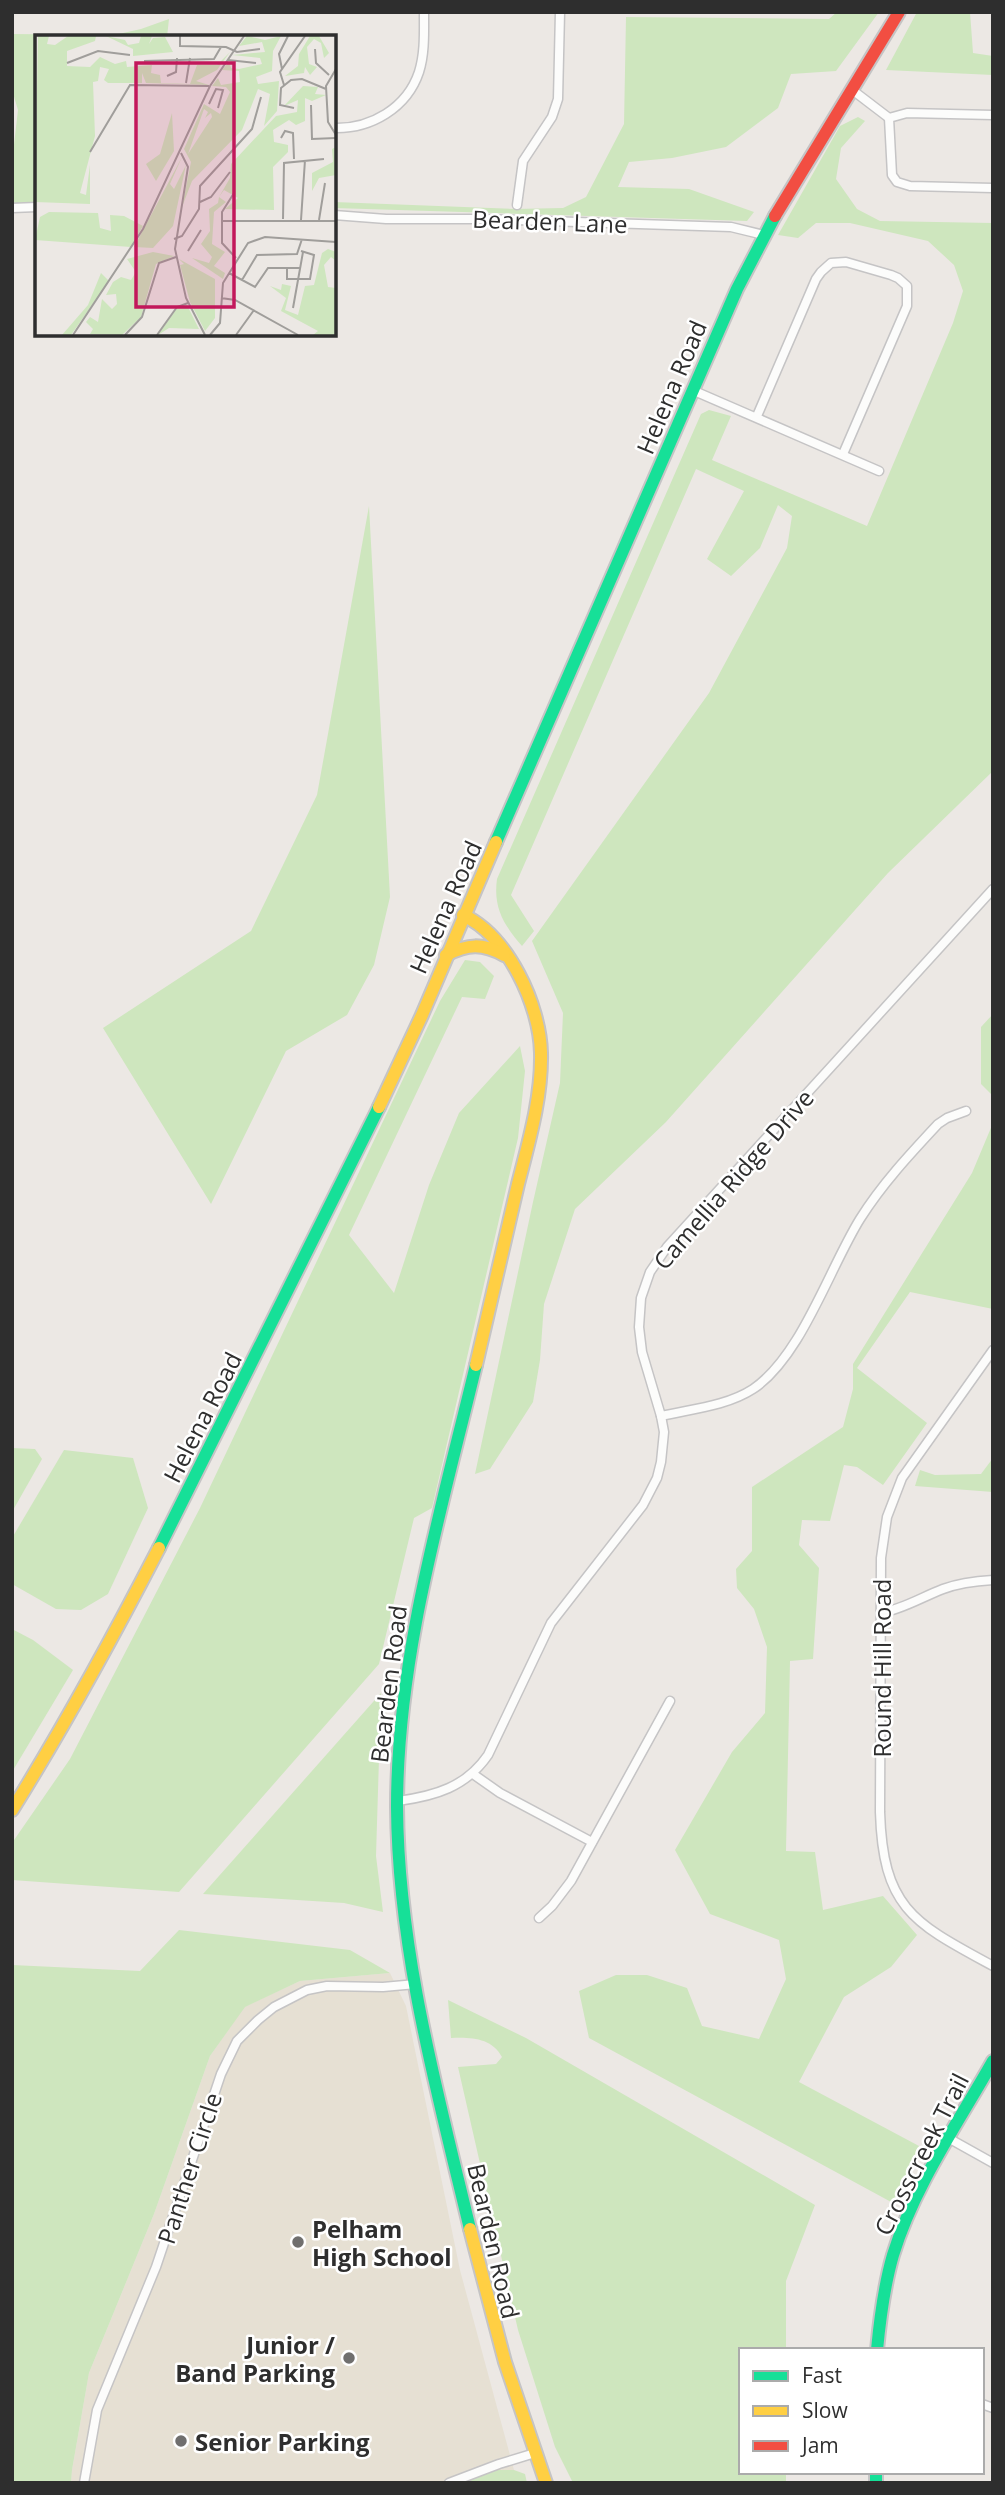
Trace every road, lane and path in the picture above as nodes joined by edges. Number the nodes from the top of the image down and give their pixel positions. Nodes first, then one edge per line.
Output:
1 (424, 12) edge
2 (560, 12) edge
3 (899, 12) edge
4 (851, 89) junction
5 (993, 115) edge
6 (890, 118) junction
7 (336, 128) edge
8 (993, 188) edge
9 (517, 205) dead end
10 (35, 207) edge
11 (12, 208) edge
12 (336, 215) edge
13 (764, 235) junction
14 (692, 390) junction
15 (757, 416) junction
16 (843, 454) junction
17 (879, 471) dead end
18 (993, 889) edge
19 (463, 915) junction
20 (446, 955) junction
21 (508, 958) junction
22 (966, 1111) dead end
23 (993, 1350) edge
24 (661, 1416) junction
25 (993, 1580) edge
26 (881, 1613) junction
27 (670, 1702) dead end
28 (472, 1774) junction
29 (398, 1801) junction
30 (12, 1810) edge
31 (592, 1842) junction
32 (539, 1918) dead end
33 (993, 1966) edge
34 (416, 1983) junction
35 (993, 2061) edge
36 (950, 2140) junction
37 (993, 2163) edge
38 (877, 2348) edge
39 (535, 2453) junction
40 (84, 2483) edge
41 (449, 2483) edge
42 (546, 2483) edge

1 - 7 street
2 - 9 street
3 - 4 street, Helena Road
4 - 6 street
4 - 13 street, Helena Road
5 - 6 street
6 - 8 street
10 - 11 street
12 - 13 street, Bearden Lane
13 - 14 street, Helena Road
14 - 15 street
14 - 19 street, Helena Road
15 - 16 street
15 - 16 street
16 - 17 street
18 - 24 street, Camellia Ridge Drive
19 - 20 street, Helena Road
19 - 21 street, Bearden Road
20 - 21 street
20 - 30 street, Helena Road
21 - 29 street, Bearden Road
22 - 24 street
23 - 26 street, Round Hill Road
24 - 28 street, Camellia Ridge Drive
25 - 26 street
26 - 33 street, Round Hill Road
27 - 31 street
28 - 29 street
28 - 31 street
29 - 34 street, Bearden Road
31 - 32 street
34 - 39 street, Bearden Road
34 - 40 street, Panther Circle
35 - 36 street, Crosscreek Trail
36 - 37 street
36 - 38 street, Crosscreek Trail
39 - 41 street
39 - 42 street, Bearden Road

